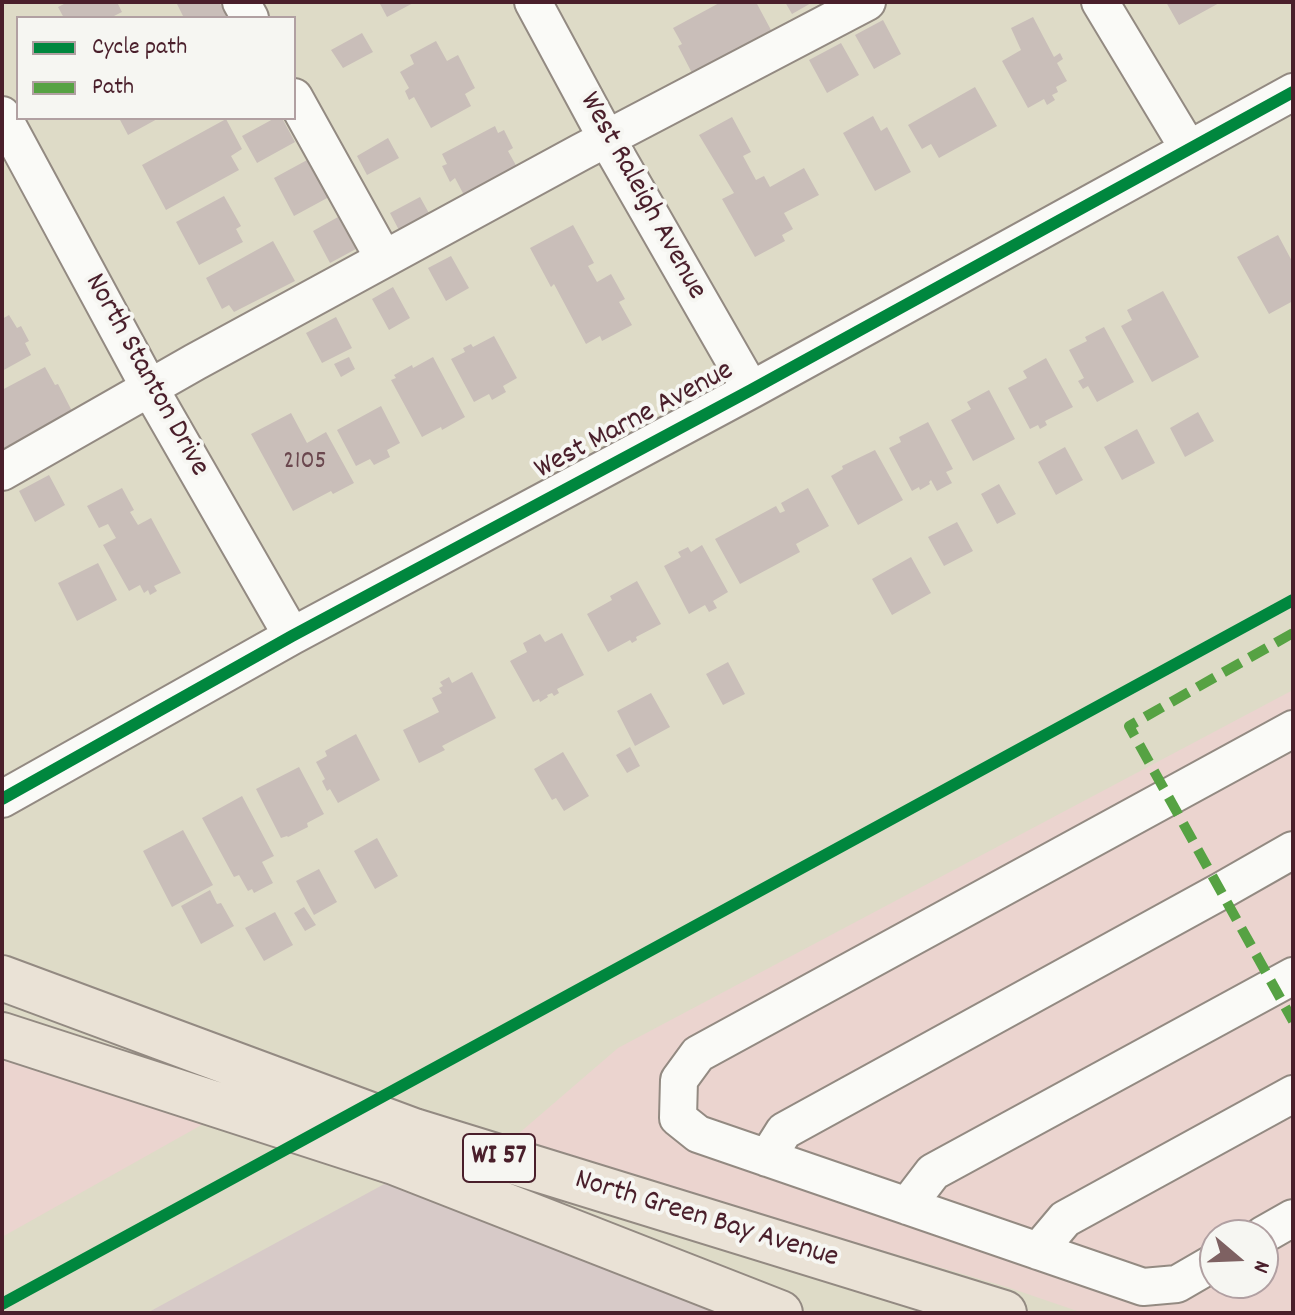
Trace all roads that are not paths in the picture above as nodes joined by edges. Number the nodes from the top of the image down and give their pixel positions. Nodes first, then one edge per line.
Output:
1 (533, 2) edge
2 (867, 2) edge
3 (1100, 2) edge
4 (1293, 92) edge
5 (296, 101) edge
6 (2, 115) edge
7 (607, 139) junction
8 (1188, 148) junction
9 (384, 259) junction
10 (149, 387) junction
11 (751, 390) junction
12 (2, 472) edge
13 (292, 636) junction
14 (1293, 729) edge
15 (2, 799) edge
16 (1293, 850) edge
17 (1293, 976) edge
18 (2, 978) edge
19 (2, 1035) edge
20 (1293, 1094) edge
21 (767, 1158) junction
22 (907, 1206) junction
23 (1038, 1251) junction
24 (1199, 1271) edge
25 (780, 1313) edge
26 (1004, 1313) edge

1 - 7 street, West Raleigh Avenue
2 - 7 street
3 - 8 street
4 - 8 street, West Marne Avenue
5 - 9 street
6 - 10 street, North Stanton Drive
7 - 9 street
7 - 11 street, West Raleigh Avenue
8 - 11 street, West Marne Avenue
9 - 10 street
10 - 12 street
10 - 13 street, North Stanton Drive
11 - 13 street, West Marne Avenue
13 - 15 street, West Marne Avenue
14 - 21 street
16 - 21 street
17 - 22 street
18 - 26 main road, North Green Bay Avenue / WI 57
19 - 25 main road, North Green Bay Avenue / WI 57
20 - 23 street
21 - 22 street
22 - 23 street
23 - 24 street

